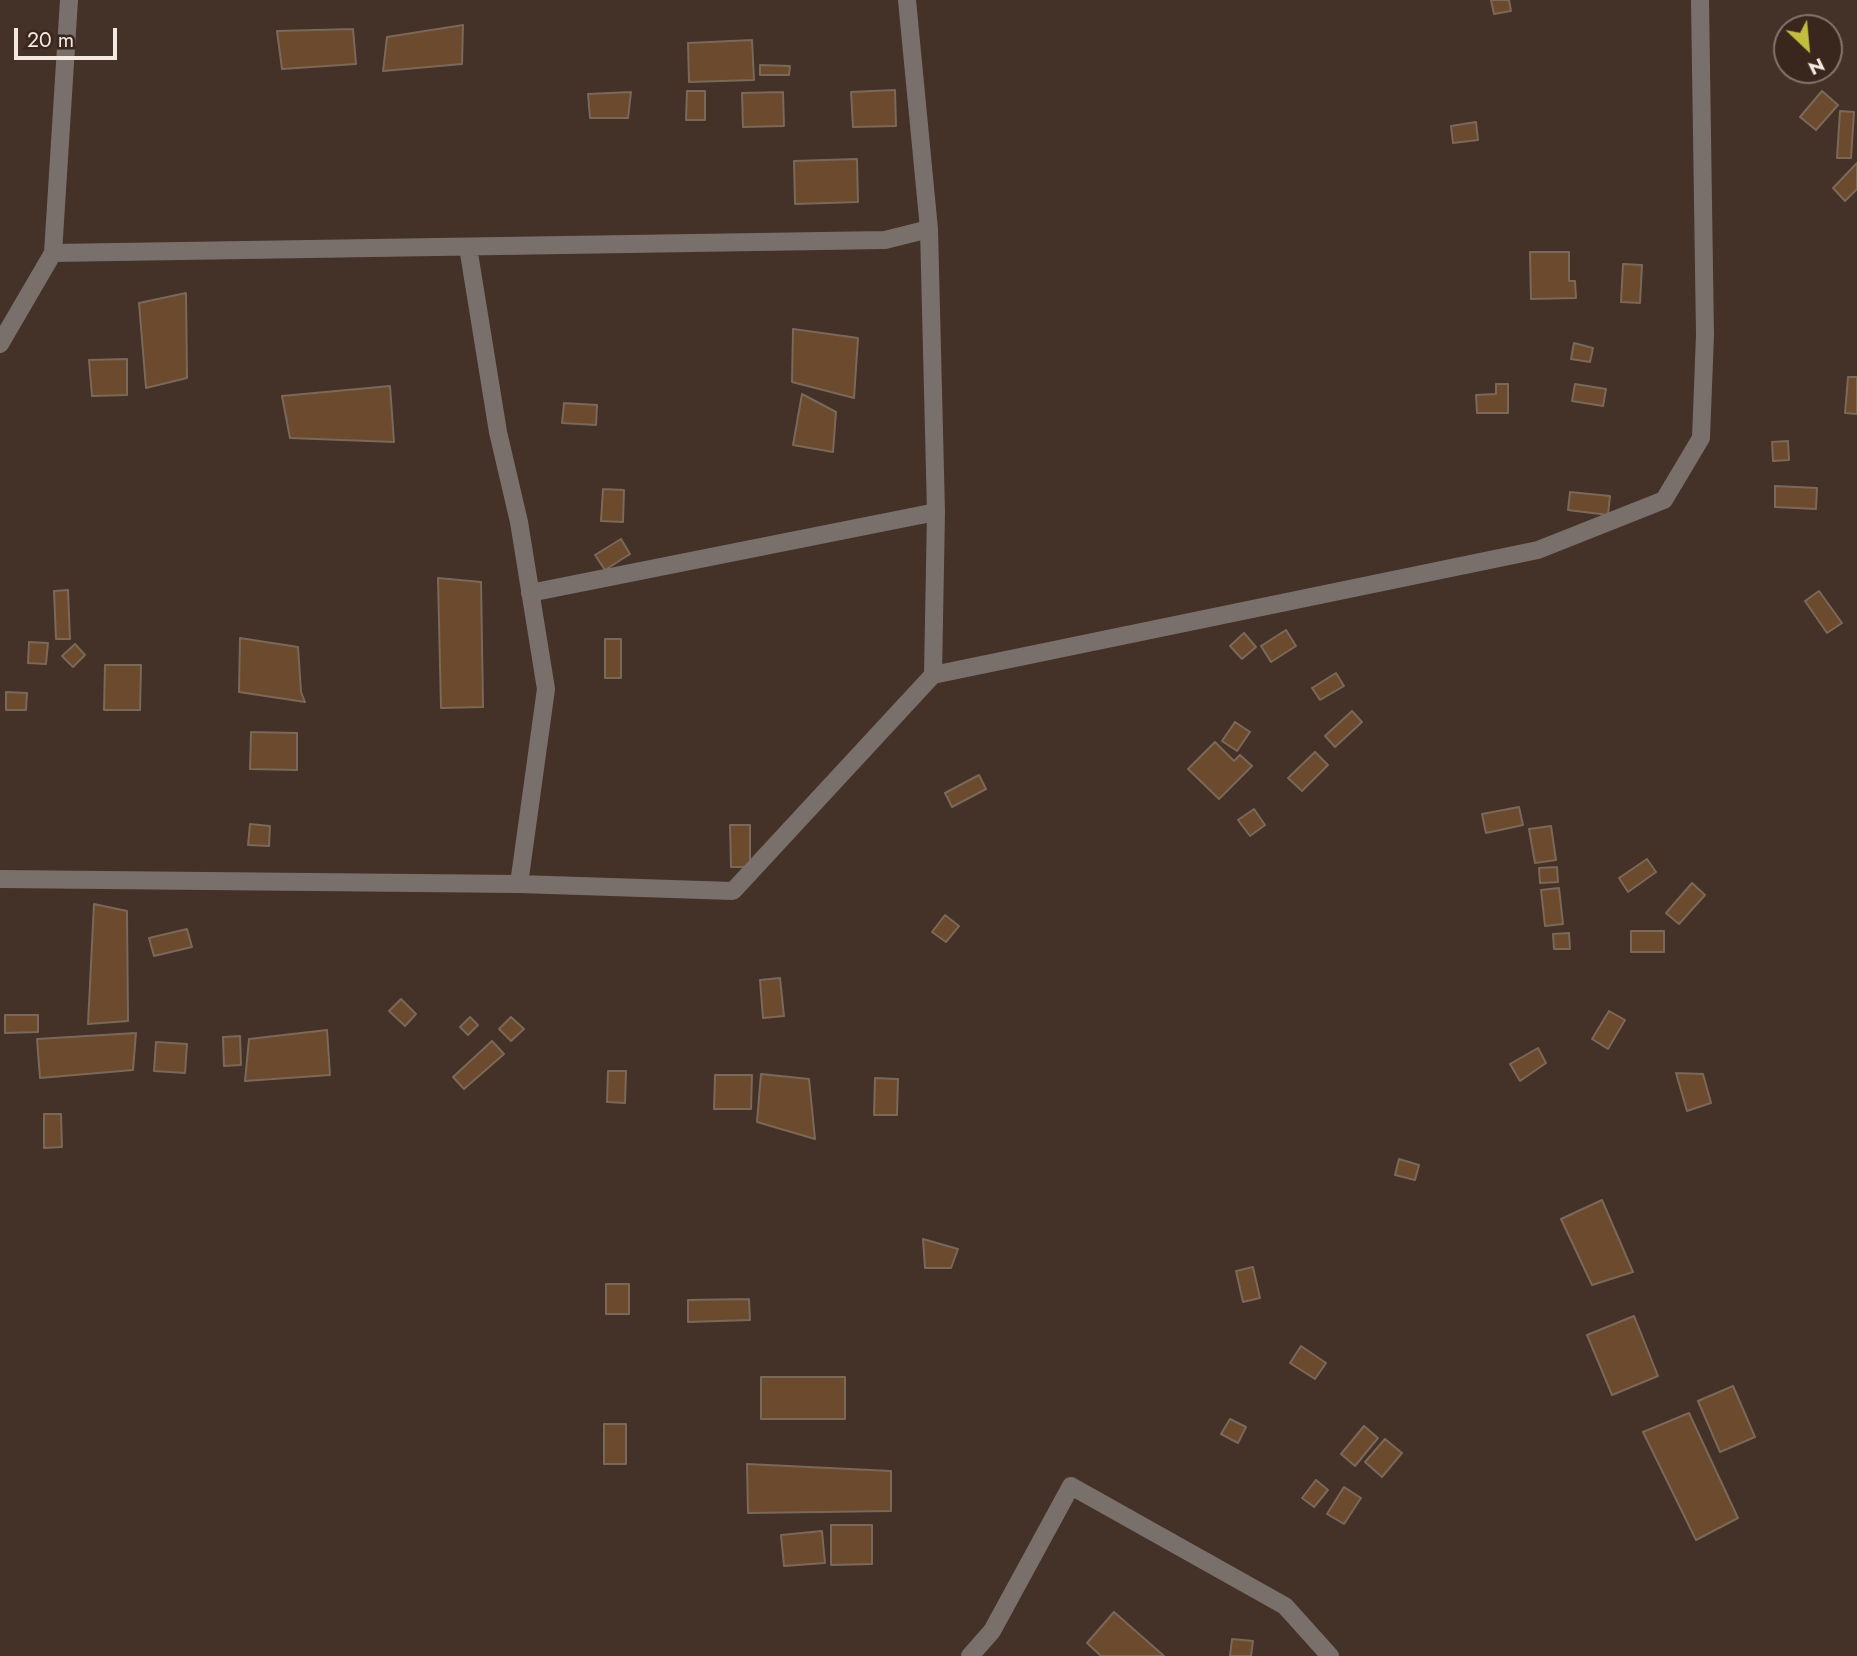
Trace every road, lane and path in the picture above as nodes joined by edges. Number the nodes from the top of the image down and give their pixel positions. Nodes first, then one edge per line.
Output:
1 (69, 0) edge
2 (907, 0) edge
3 (1700, 0) edge
4 (929, 229) junction
5 (468, 247) junction
6 (53, 253) junction
7 (0, 344) edge
8 (936, 512) junction
9 (530, 593) junction
10 (933, 675) junction
11 (0, 879) edge
12 (519, 884) junction
13 (970, 1656) edge
14 (1330, 1656) edge

1 - 6 street
2 - 4 street
3 - 10 street
4 - 5 street
4 - 8 street
5 - 6 street
5 - 9 street
6 - 7 street
8 - 9 street
8 - 10 street
9 - 12 street
10 - 12 street
11 - 12 street
13 - 14 street

